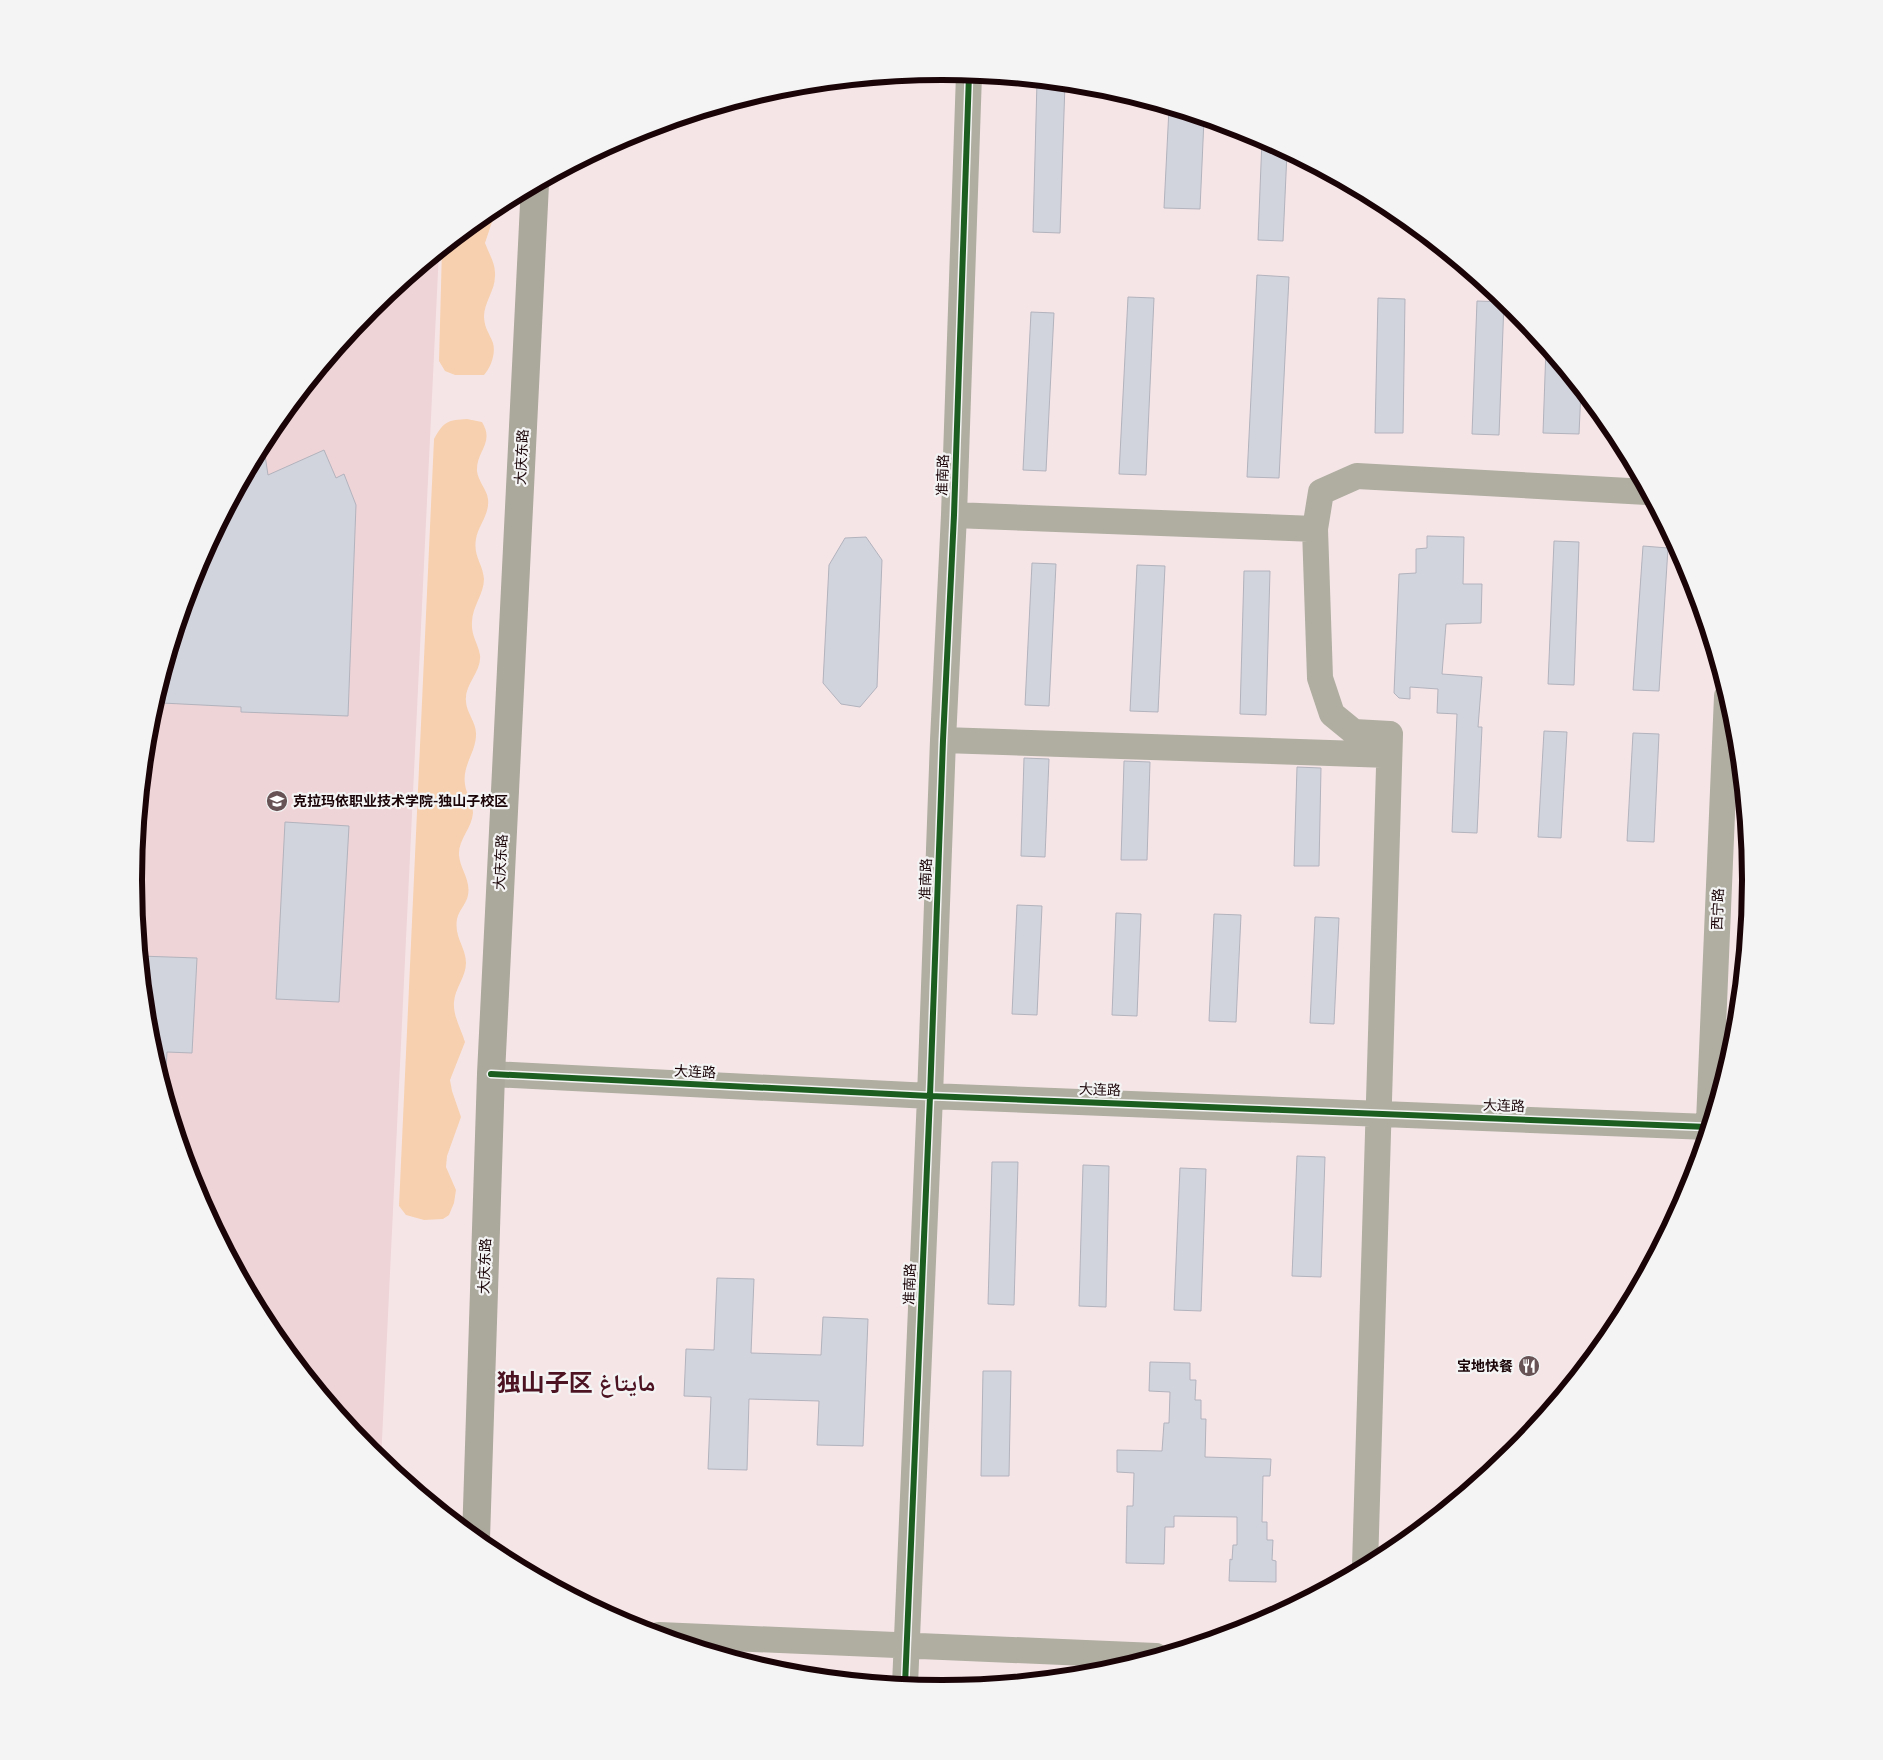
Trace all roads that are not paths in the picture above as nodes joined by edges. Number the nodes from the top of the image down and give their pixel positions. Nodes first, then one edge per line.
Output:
1 (969, 81) edge
2 (535, 192) edge
3 (1640, 492) edge
4 (954, 515) junction
5 (1315, 529) junction
6 (1726, 723) edge
7 (943, 740) junction
8 (1390, 755) junction
9 (491, 1074) junction
10 (930, 1096) junction
11 (1710, 1101) edge
12 (1380, 1113) junction
13 (1702, 1126) edge
14 (476, 1531) edge
15 (1365, 1558) edge
16 (679, 1636) edge
17 (906, 1647) junction
18 (1139, 1655) edge
19 (905, 1679) edge

1 - 4 street, 准南路
2 - 9 main road, 大庆东路
3 - 5 street
4 - 5 street
4 - 7 street, 准南路
5 - 8 street
6 - 11 street, 西宁路
7 - 8 street
7 - 10 street, 准南路
8 - 12 street
9 - 10 street, 大连路
9 - 14 main road, 大庆东路
10 - 12 street, 大连路
10 - 17 street, 准南路
12 - 13 street, 大连路
12 - 15 street
16 - 17 street
17 - 18 street
17 - 19 street, 准南路

